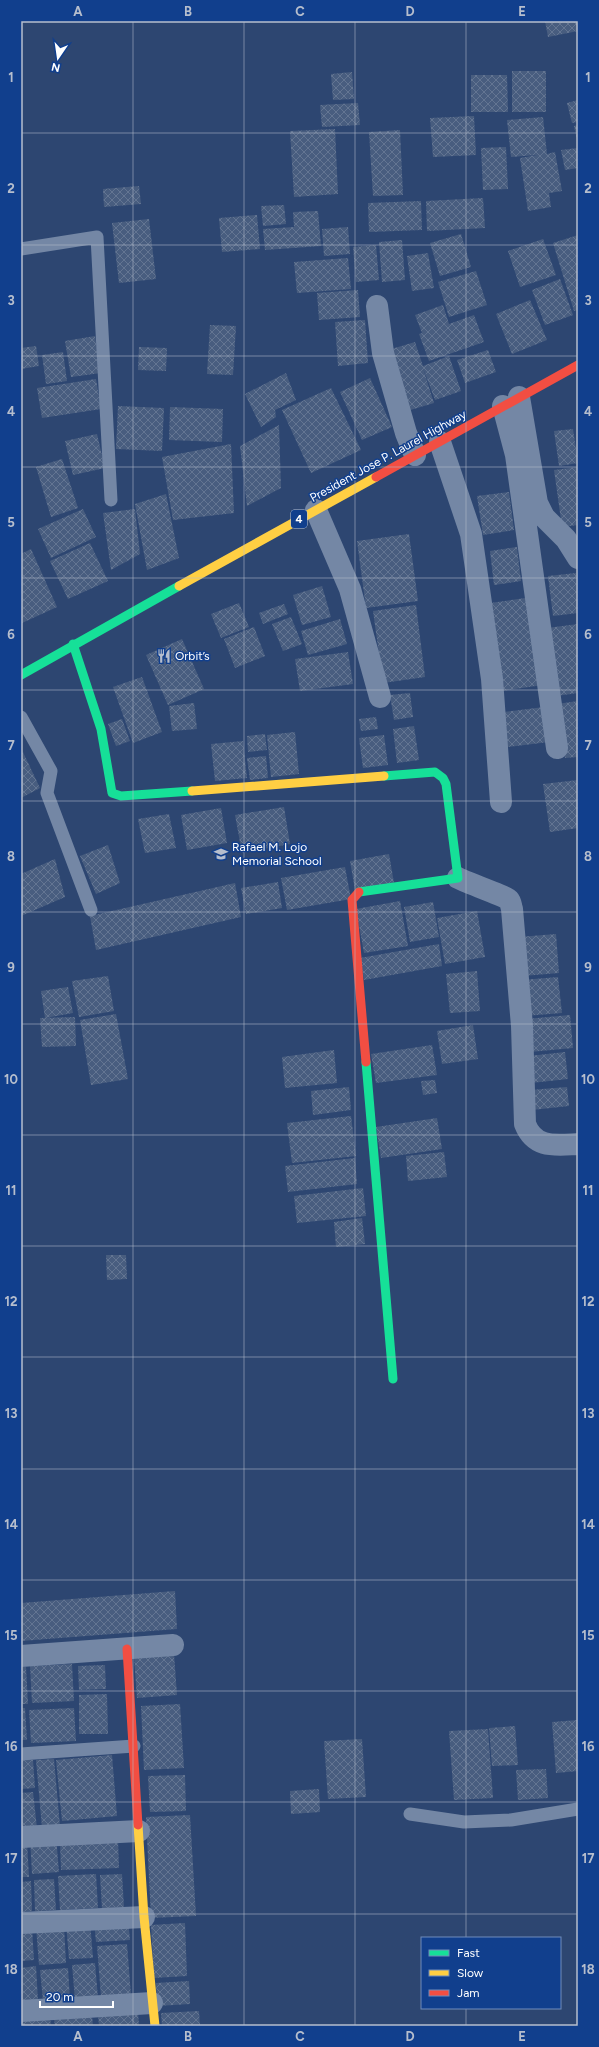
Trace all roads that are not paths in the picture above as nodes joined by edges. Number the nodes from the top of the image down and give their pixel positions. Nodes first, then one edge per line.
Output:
1 (21, 249) edge
2 (377, 306) dead end
3 (578, 365) edge
4 (511, 401) junction
5 (440, 442) junction
6 (415, 455) junction
7 (111, 500) dead end
8 (316, 510) junction
9 (578, 558) edge
10 (73, 644) junction
11 (21, 674) edge
12 (380, 697) dead end
13 (21, 717) edge
14 (557, 748) dead end
15 (501, 802) dead end
16 (458, 878) junction
17 (91, 910) dead end
18 (578, 1144) edge
19 (393, 1379) dead end
20 (173, 1645) dead end
21 (127, 1650) junction
22 (21, 1656) edge
23 (134, 1746) junction
24 (21, 1754) edge
25 (578, 1810) edge
26 (410, 1814) dead end
27 (139, 1831) junction
28 (21, 1837) edge
29 (144, 1917) junction
30 (21, 1923) edge
31 (152, 2003) junction
32 (21, 2011) edge
33 (155, 2026) edge

1 - 7 lane
2 - 6 street
3 - 4 main road, President Jose P. Laurel Highway / 4
4 - 5 main road, President Jose P. Laurel Highway / 4
4 - 9 street
4 - 14 street
5 - 6 main road, President Jose P. Laurel Highway / 4
5 - 15 street
6 - 8 main road, President Jose P. Laurel Highway / 4
8 - 10 main road, President Jose P. Laurel Highway / 4
8 - 12 street
10 - 11 main road, President Jose P. Laurel Highway / 4
10 - 16 main road
13 - 17 lane
16 - 18 street
16 - 19 main road
20 - 21 street
21 - 22 street
21 - 23 main road
23 - 24 lane
23 - 27 main road
25 - 26 lane
27 - 28 street
27 - 29 main road
29 - 30 street
29 - 31 main road
31 - 32 street
31 - 33 main road

